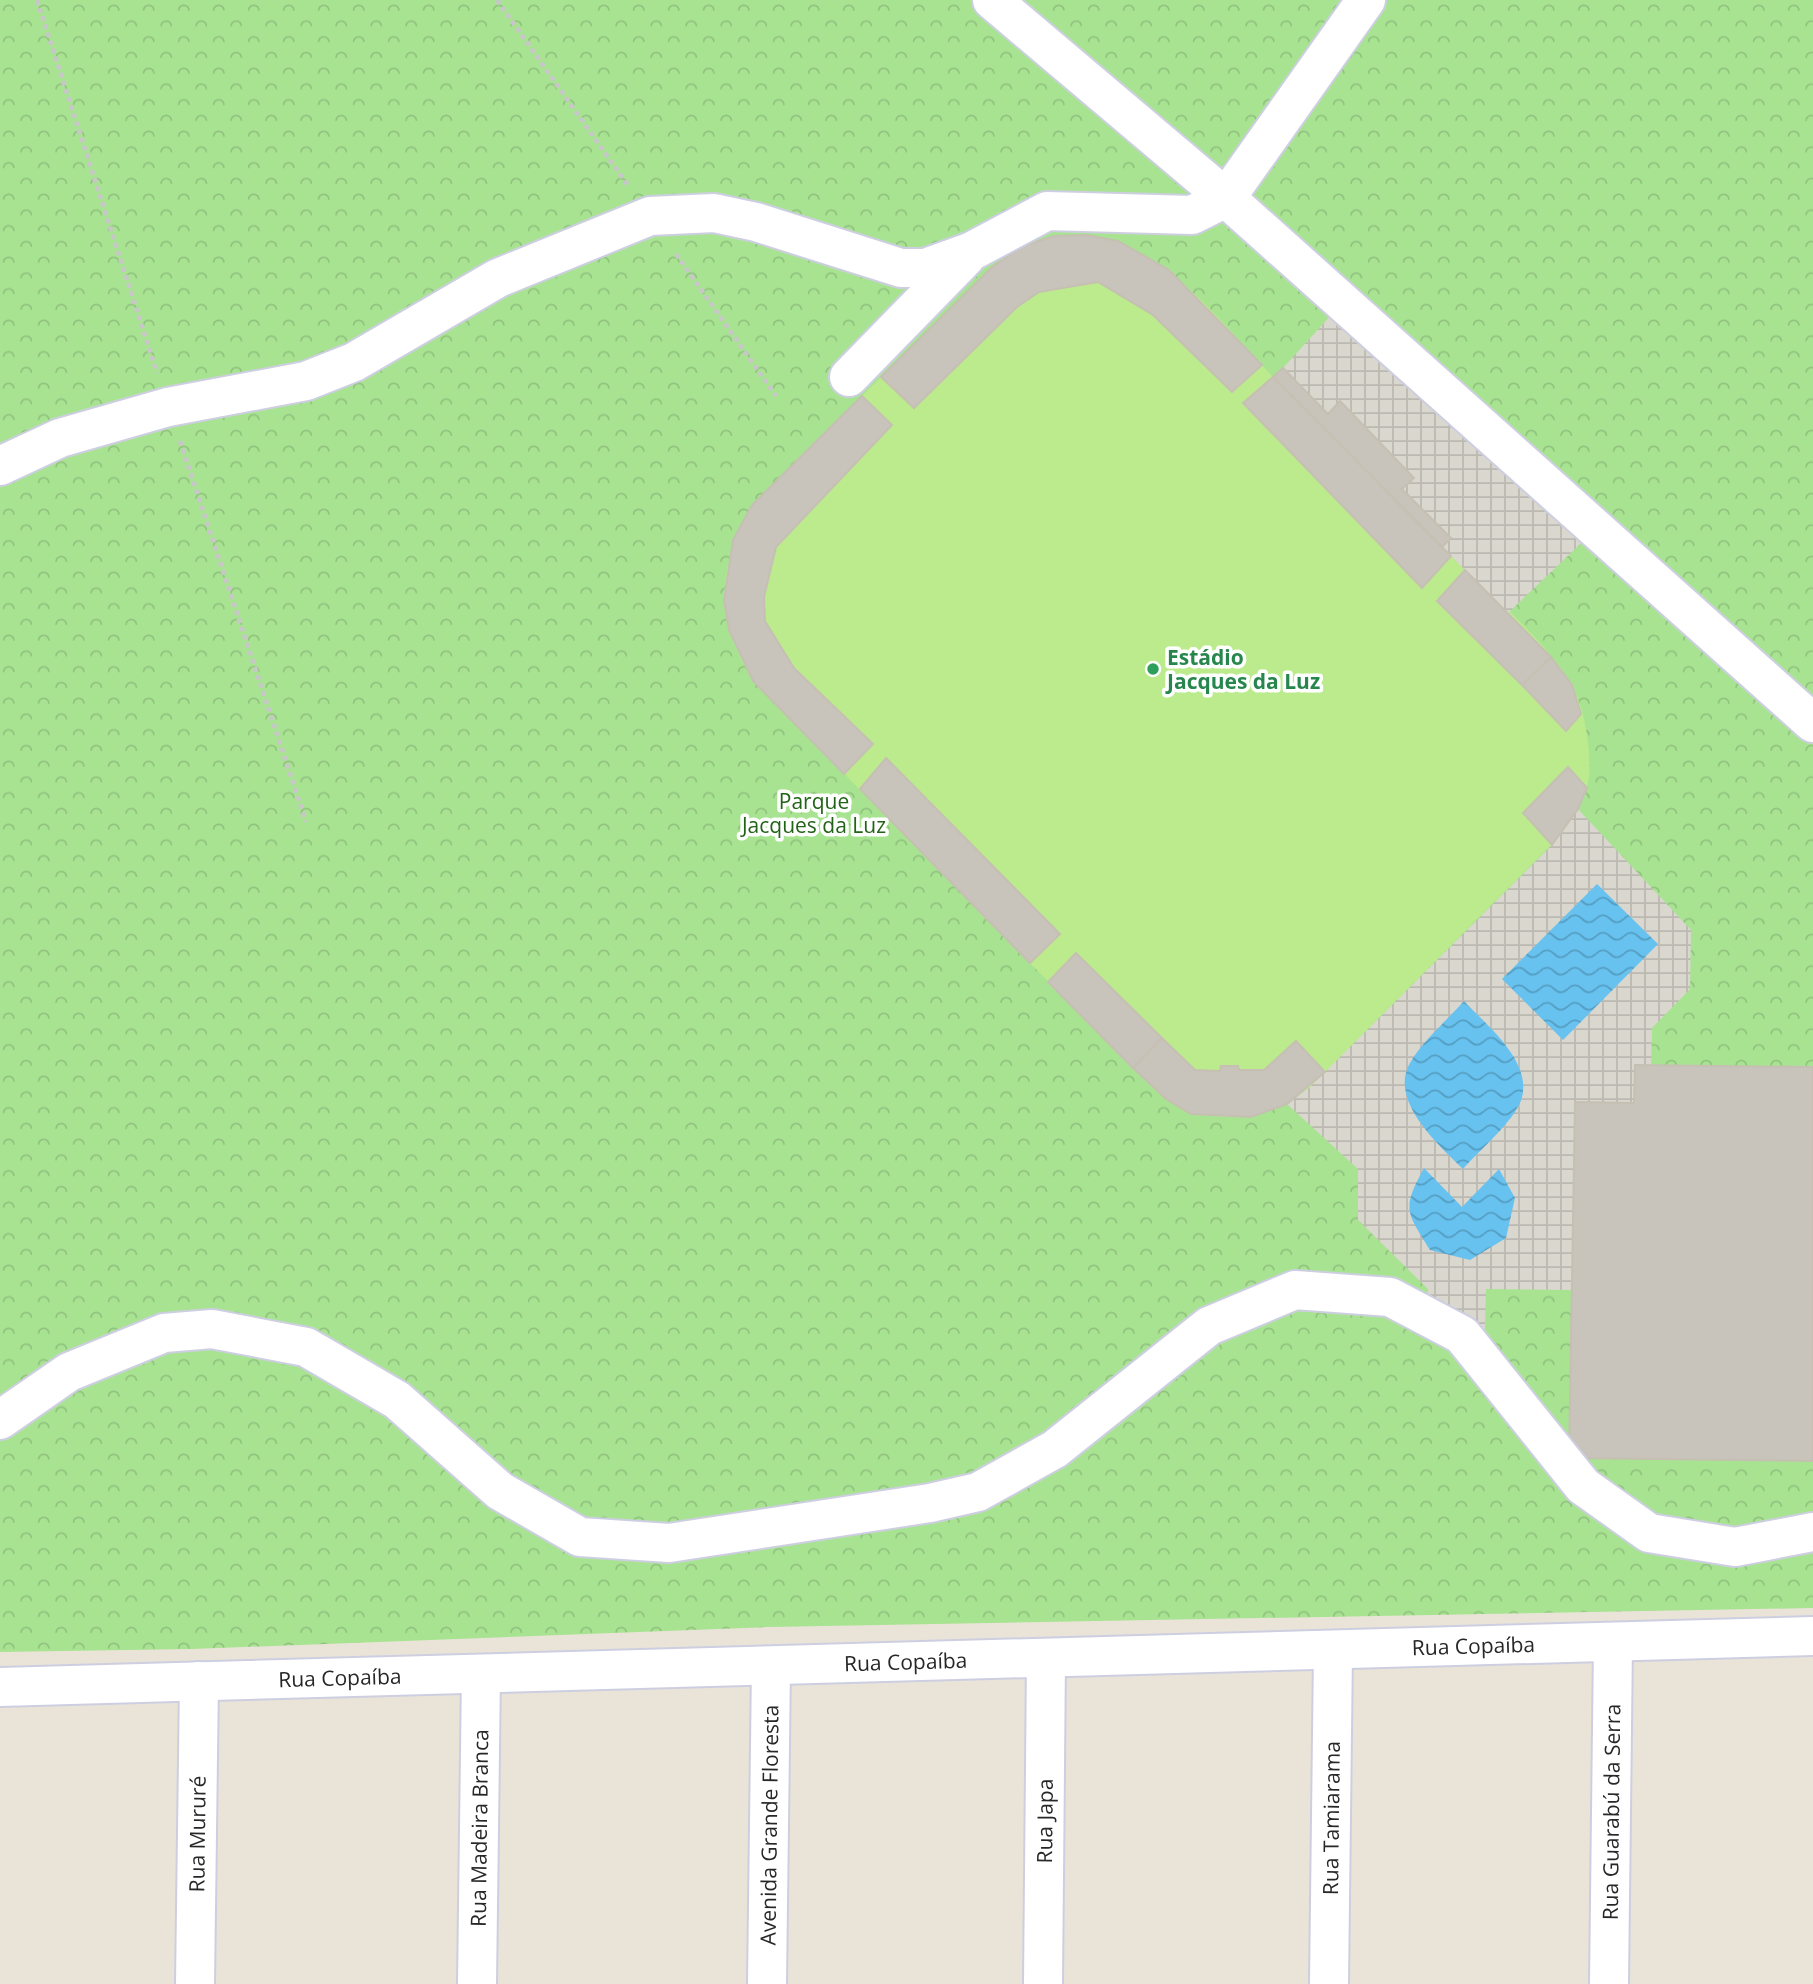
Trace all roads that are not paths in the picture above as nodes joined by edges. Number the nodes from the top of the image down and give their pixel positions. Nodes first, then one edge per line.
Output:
1 (992, 0) edge
2 (1366, 0) edge
3 (1226, 198) junction
4 (972, 251) junction
5 (849, 377) dead end
6 (0, 466) edge
7 (1813, 723) edge
8 (0, 1420) edge
9 (1813, 1532) edge
10 (1813, 1636) edge
11 (1613, 1642) junction
12 (1333, 1650) junction
13 (1046, 1658) junction
14 (771, 1666) junction
15 (481, 1674) junction
16 (199, 1681) junction
17 (0, 1687) edge
18 (195, 1984) edge
19 (477, 1984) edge
20 (767, 1984) edge
21 (1043, 1984) edge
22 (1329, 1984) edge
23 (1609, 1984) edge

1 - 3 street
2 - 3 street
3 - 4 street
3 - 7 street
4 - 5 street
4 - 6 street
8 - 9 street
10 - 11 street, Rua Copaíba
11 - 12 street, Rua Copaíba
11 - 23 street, Rua Guarabú da Serra
12 - 13 street, Rua Copaíba
12 - 22 street, Rua Tamiarama
13 - 14 street, Rua Copaíba
13 - 21 street, Rua Japa
14 - 15 street, Rua Copaíba
14 - 20 street, Avenida Grande Floresta
15 - 16 street, Rua Copaíba
15 - 19 street, Rua Madeira Branca
16 - 17 street, Rua Copaíba
16 - 18 street, Rua Mururé

